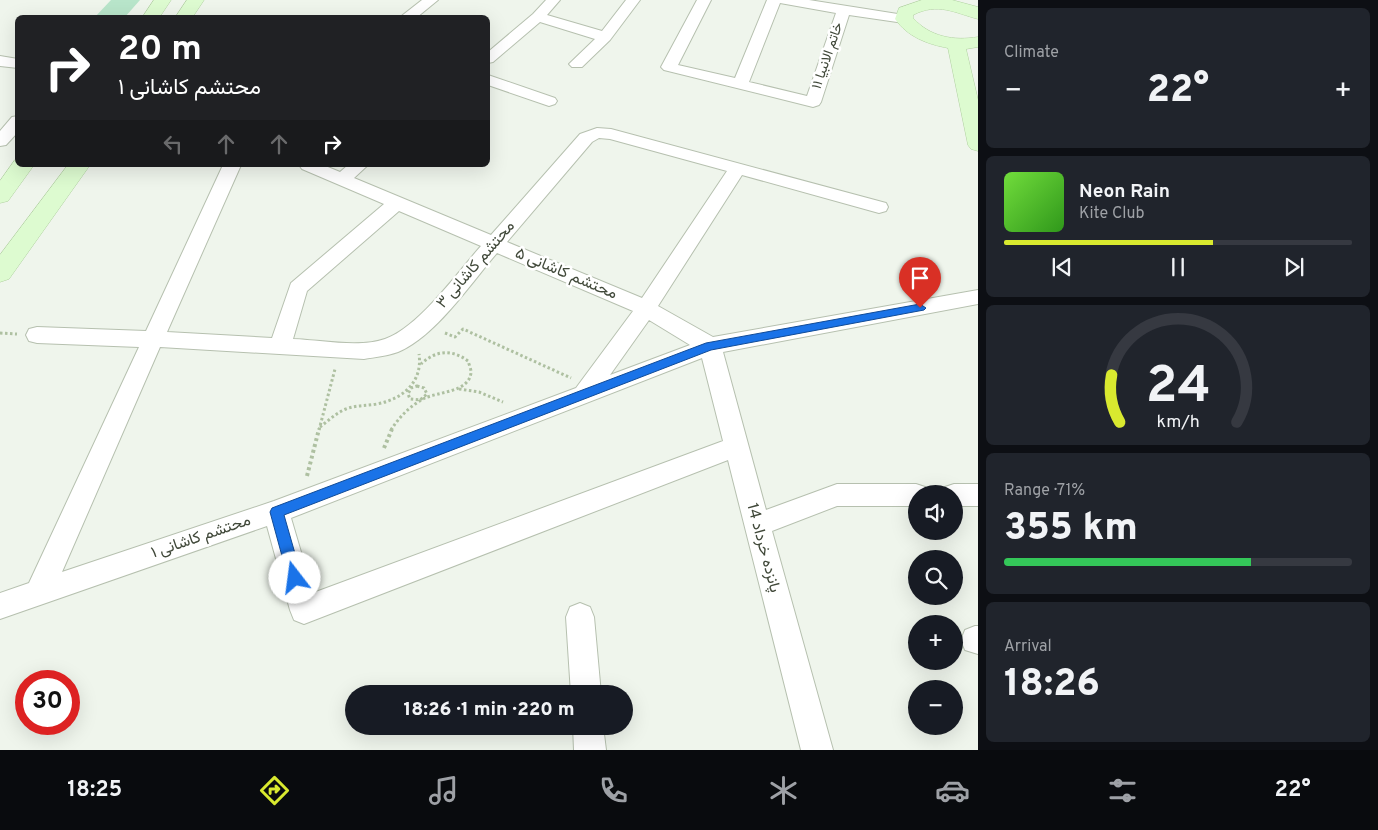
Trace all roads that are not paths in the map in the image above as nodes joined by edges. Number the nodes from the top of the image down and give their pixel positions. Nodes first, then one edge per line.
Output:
1 (163, 0) edge
2 (196, 0) edge
3 (431, 0) edge
4 (553, 0) edge
5 (633, 0) edge
6 (704, 0) edge
7 (774, 0) edge
8 (783, 0) edge
9 (941, 1) edge
10 (844, 10) junction
11 (978, 14) edge
12 (152, 15) edge
13 (185, 15) edge
14 (410, 15) edge
15 (538, 17) junction
16 (904, 19) junction
17 (605, 37) junction
18 (978, 42) edge
19 (956, 44) junction
20 (490, 57) edge
21 (0, 60) edge
22 (15, 63) edge
23 (577, 64) dead end
24 (490, 81) edge
25 (740, 84) junction
26 (549, 101) dead end
27 (15, 124) edge
28 (0, 140) edge
29 (978, 145) edge
30 (22, 167) edge
31 (79, 167) edge
32 (231, 167) edge
33 (312, 167) edge
34 (357, 167) edge
35 (738, 168) junction
36 (341, 180) junction
37 (0, 196) edge
38 (398, 203) junction
39 (879, 207) dead end
40 (495, 243) junction
41 (0, 272) edge
42 (978, 297) edge
43 (646, 308) junction
44 (37, 335) dead end
45 (154, 338) junction
46 (710, 346) junction
47 (280, 347) junction
48 (575, 388) junction
49 (736, 446) junction
50 (908, 495) edge
51 (963, 495) edge
52 (978, 495) edge
53 (276, 512) junction
54 (758, 525) junction
55 (39, 592) junction
56 (0, 606) edge
57 (580, 617) dead end
58 (585, 685) edge
59 (589, 735) edge
60 (590, 750) edge
61 (816, 750) edge

1 - 12 main road
2 - 13 main road
3 - 14 street
4 - 15 street
5 - 17 street
6 - 25 street
7 - 25 street
8 - 10 street
9 - 11 main road
9 - 16 main road
10 - 16 street
10 - 25 street, خاتم الانبیا ۱۱
15 - 17 street
15 - 20 street
16 - 19 main road
17 - 23 street
18 - 19 main road
19 - 29 main road
21 - 22 street
24 - 26 street
27 - 28 street
30 - 37 main road
31 - 41 main road
32 - 45 street
33 - 36 street, محتشم کاشانی ۵
34 - 36 street
35 - 39 street, محتشم کاشانی ۳
35 - 40 street, محتشم کاشانی ۳
35 - 43 street
36 - 38 street, محتشم کاشانی ۵
38 - 40 street, محتشم کاشانی ۵
38 - 47 street
40 - 43 street, محتشم کاشانی ۵
40 - 47 street, محتشم کاشانی ۳
42 - 46 street, محتشم کاشانی ۱
43 - 46 street, محتشم کاشانی ۵
43 - 48 street
44 - 45 street, محتشم کاشانی ۳
45 - 47 street, محتشم کاشانی ۳
45 - 55 street
46 - 48 street, محتشم کاشانی ۱
46 - 49 street, پانزده خرداد 14
48 - 53 street, محتشم کاشانی ۱
49 - 53 street
49 - 54 street, پانزده خرداد 14
50 - 54 street
51 - 52 street
53 - 55 street, محتشم کاشانی ۱
54 - 61 street, پانزده خرداد 14
55 - 56 street, محتشم کاشانی ۱
57 - 58 street
59 - 60 street

